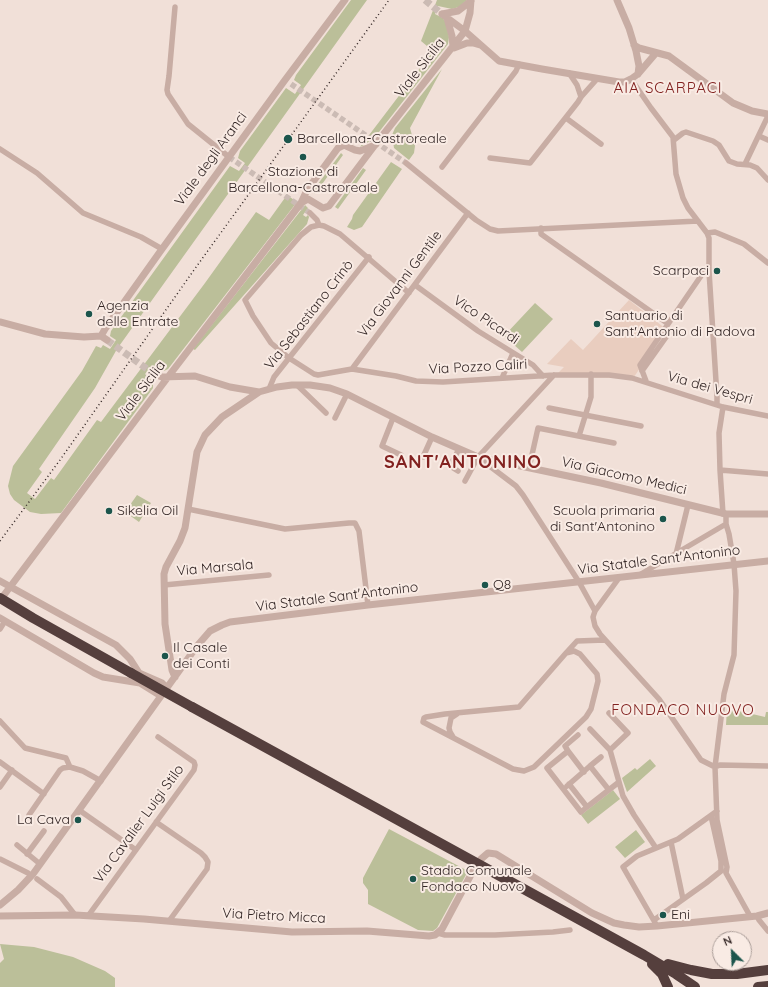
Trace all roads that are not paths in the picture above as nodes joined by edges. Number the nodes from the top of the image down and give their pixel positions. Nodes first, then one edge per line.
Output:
1 (345, 0) edge
2 (617, 0) edge
3 (471, 1) edge
4 (175, 8) dead end
5 (470, 13) junction
6 (444, 16) junction
7 (465, 31) junction
8 (479, 43) junction
9 (634, 45) junction
10 (452, 49) junction
11 (656, 53) junction
12 (519, 64) junction
13 (569, 74) junction
14 (638, 74) junction
15 (597, 79) junction
16 (631, 79) junction
17 (581, 96) junction
18 (768, 115) edge
19 (566, 118) junction
20 (759, 136) junction
21 (674, 140) junction
22 (768, 140) edge
23 (601, 144) dead end
24 (375, 145) junction
25 (0, 149) edge
26 (229, 157) junction
27 (490, 158) dead end
28 (406, 163) tunnel mouth
29 (745, 164) junction
30 (442, 167) dead end
31 (768, 180) edge
32 (306, 192) junction
33 (309, 200) junction
34 (301, 203) junction
35 (310, 213) tunnel mouth
36 (468, 213) junction
37 (698, 221) junction
38 (319, 225) junction
39 (541, 228) junction
40 (707, 233) junction
41 (162, 249) junction
42 (369, 257) junction
43 (768, 263) edge
44 (709, 271) junction
45 (415, 285) junction
46 (409, 293) junction
47 (0, 322) edge
48 (667, 323) junction
49 (669, 333) dead end
50 (513, 353) junction
51 (289, 358) junction
52 (352, 369) junction
53 (642, 371) junction
54 (154, 374) tunnel mouth
55 (314, 374) junction
56 (591, 374) junction
57 (554, 375) junction
58 (542, 376) junction
59 (168, 377) junction
60 (502, 378) junction
61 (646, 381) junction
62 (297, 385) junction
63 (312, 385) junction
64 (270, 389) junction
65 (259, 392) junction
66 (347, 394) junction
67 (720, 406) junction
68 (549, 408) dead end
69 (326, 413) dead end
70 (585, 415) junction
71 (768, 416) edge
72 (335, 418) dead end
73 (393, 418) junction
74 (641, 426) dead end
75 (579, 436) junction
76 (432, 437) junction
77 (614, 443) dead end
78 (459, 449) junction
79 (401, 455) dead end
80 (423, 457) dead end
81 (478, 457) junction
82 (529, 468) junction
83 (720, 470) junction
84 (458, 471) dead end
85 (768, 474) edge
86 (466, 481) dead end
87 (688, 505) junction
88 (188, 509) junction
89 (725, 514) junction
90 (768, 514) edge
91 (726, 524) junction
92 (676, 554) junction
93 (768, 561) edge
94 (734, 564) junction
95 (269, 575) dead end
96 (638, 576) junction
97 (619, 578) junction
98 (0, 581) edge
99 (579, 582) junction
100 (164, 585) junction
101 (9, 587) junction
102 (2, 597) edge
103 (368, 606) junction
104 (595, 611) junction
105 (3, 619) edge
106 (0, 629) edge
107 (586, 640) junction
108 (604, 640) junction
109 (566, 653) junction
110 (580, 654) junction
111 (133, 675) junction
112 (174, 679) junction
113 (160, 682) junction
114 (166, 690) junction
115 (161, 696) junction
116 (461, 712) junction
117 (609, 713) dead end
118 (445, 714) junction
119 (451, 718) junction
120 (0, 721) edge
121 (449, 728) junction
122 (590, 729) dead end
123 (439, 730) junction
124 (578, 735) dead end
125 (158, 737) dead end
126 (454, 738) junction
127 (610, 750) junction
128 (568, 751) junction
129 (601, 757) dead end
130 (0, 762) edge
131 (590, 766) junction
132 (768, 766) edge
133 (715, 767) junction
134 (70, 768) junction
135 (12, 770) junction
136 (584, 772) junction
137 (101, 781) junction
138 (619, 782) junction
139 (569, 784) junction
140 (0, 786) edge
141 (563, 788) junction
142 (609, 790) junction
143 (44, 794) junction
144 (587, 807) junction
145 (79, 810) junction
146 (717, 811) junction
147 (29, 815) dead end
148 (711, 816) junction
149 (156, 822) junction
150 (44, 831) dead end
151 (671, 842) junction
152 (17, 845) dead end
153 (656, 848) junction
154 (136, 850) junction
155 (27, 854) junction
156 (0, 859) edge
157 (481, 859) dead end
158 (40, 864) junction
159 (474, 869) dead end
160 (32, 876) junction
161 (683, 899) junction
162 (0, 905) edge
163 (768, 913) edge
164 (75, 915) junction
165 (0, 916) edge
166 (88, 916) junction
167 (753, 916) junction
168 (169, 921) junction
169 (655, 923) junction
170 (570, 930) dead end
171 (768, 931) edge
172 (438, 933) junction
173 (644, 955) junction
174 (768, 970) edge
175 (768, 986) edge
176 (668, 987) edge
177 (696, 987) edge
178 (758, 987) edge

1 - 26 street, Viale degli Aranci
2 - 9 street
3 - 5 street, Viale Sicilia
3 - 6 street
4 - 26 street
5 - 7 street, Viale Sicilia
5 - 8 street
6 - 7 street
6 - 10 street
7 - 8 street
7 - 10 street, Viale Sicilia
8 - 10 street
8 - 12 street
9 - 11 street
9 - 14 street
10 - 24 street, Viale Sicilia
11 - 14 street
11 - 18 street
12 - 13 street
12 - 30 street
13 - 15 street
13 - 17 street
14 - 16 street
15 - 16 street
15 - 17 street
16 - 21 street
17 - 19 street
18 - 20 street
19 - 23 street
19 - 27 street
20 - 22 street
20 - 29 street
21 - 29 street
21 - 37 street
24 - 32 street, Viale Sicilia
24 - 33 street, Viale Sicilia
25 - 41 street
26 - 41 street, Viale degli Aranci
28 - 36 street
29 - 31 street
32 - 33 street
32 - 34 street, Viale Sicilia
33 - 34 street
34 - 59 street, Viale Sicilia
35 - 38 street
36 - 39 street
36 - 45 street, Via Giovanni Gentile
37 - 39 street
37 - 40 street
38 - 42 street
38 - 51 street
39 - 48 street
40 - 43 street
40 - 44 street
41 - 47 street, Viale degli Aranci
42 - 46 street
42 - 51 street, Via Sebastiano Crinò
44 - 48 street
44 - 67 street
45 - 46 street, Via Giovanni Gentile
45 - 50 street, Vico Picardi
46 - 52 street, Via Giovanni Gentile
48 - 53 street
49 - 53 street
50 - 58 street, Vico Picardi
50 - 60 street
51 - 55 street
51 - 64 street, Via Sebastiano Crinò
52 - 55 street, Via Pozzo Caliri
52 - 60 street, Via Pozzo Caliri
53 - 61 street
54 - 59 street
55 - 63 street
56 - 57 street, Via Pozzo Caliri
56 - 61 street, Via dei Vespri
56 - 70 street
57 - 58 street, Via Pozzo Caliri
57 - 81 street
58 - 60 street, Via Pozzo Caliri
59 - 65 street
59 - 101 street, Viale Sicilia
61 - 67 street, Via dei Vespri
62 - 63 street, Via Giacomo Medici
62 - 64 street, Via Giacomo Medici
62 - 69 street
63 - 66 street, Via Giacomo Medici
64 - 65 street, Via Giacomo Medici
65 - 88 street, Via Giacomo Medici
66 - 72 street
66 - 73 street, Via Giacomo Medici
67 - 71 street, Via dei Vespri
67 - 83 street
68 - 70 street
70 - 74 street
70 - 75 street
73 - 76 street, Via Giacomo Medici
73 - 79 street
75 - 77 street
75 - 82 street
76 - 78 street, Via Giacomo Medici
76 - 80 street
78 - 81 street, Via Giacomo Medici
78 - 84 street
81 - 82 street, Via Giacomo Medici
81 - 86 street
81 - 99 street
82 - 87 street, Via Giacomo Medici
83 - 85 street
83 - 89 street
87 - 89 street, Via Giacomo Medici
87 - 92 street
88 - 100 street, Via Giacomo Medici
88 - 103 street
89 - 90 street, Via Giacomo Medici
89 - 91 street
91 - 92 street
91 - 94 street
92 - 96 street
93 - 94 street, Via Statale Sant'Antonino
94 - 96 street, Via Statale Sant'Antonino
94 - 133 street
95 - 100 street, Via Marsala
96 - 97 street, Via Statale Sant'Antonino
97 - 99 street, Via Statale Sant'Antonino
97 - 104 street
98 - 101 street
99 - 103 street, Via Statale Sant'Antonino
99 - 104 street
100 - 112 street, Via Giacomo Medici
101 - 102 street, Viale Sicilia
101 - 111 street
102 - 111 highway
103 - 112 street, Via Statale Sant'Antonino
104 - 108 street
105 - 106 street
105 - 111 street
107 - 108 street
107 - 109 street
107 - 110 street
108 - 133 street
109 - 110 street
109 - 116 street
110 - 126 street
111 - 113 street
111 - 115 street
111 - 173 highway, bridge
112 - 113 street
112 - 114 street, Via Statale Sant'Antonino
113 - 114 street
114 - 115 street, Via Statale Sant'Antonino
115 - 137 street, Via Statale Sant'Antonino
116 - 118 street
116 - 119 street
117 - 127 street
118 - 119 street
118 - 123 street
119 - 121 street
120 - 134 street
121 - 123 street
121 - 126 street
122 - 127 street
123 - 126 street
124 - 128 street
125 - 149 street, Via Cavalier Luigi Stilo
127 - 138 street
128 - 136 street
128 - 141 street
129 - 131 street
130 - 135 street
131 - 136 street
131 - 142 street
132 - 133 street
133 - 146 street
134 - 137 street
134 - 143 street
135 - 140 street
135 - 143 street
136 - 139 street
137 - 145 street, Via Statale Sant'Antonino
138 - 142 street
138 - 153 street
139 - 141 street
139 - 144 street
141 - 144 street
142 - 144 street
143 - 147 street
145 - 154 street
145 - 158 street, Via Statale Sant'Antonino
146 - 148 street
146 - 167 street
148 - 151 street
148 - 161 street
149 - 154 street, Via Cavalier Luigi Stilo
149 - 168 street
150 - 155 street
151 - 153 street
151 - 161 street
152 - 155 street
153 - 169 street
154 - 166 street, Via Cavalier Luigi Stilo
155 - 158 street
156 - 160 street
157 - 169 street
158 - 160 street, Via Statale Sant'Antonino
159 - 172 street
160 - 162 street, Via Statale Sant'Antonino
160 - 164 street
161 - 169 street
163 - 167 street
164 - 165 street, Via Pietro Micca
164 - 166 street, Via Pietro Micca
166 - 168 street, Via Pietro Micca
167 - 169 street
167 - 171 street
168 - 172 street, Via Pietro Micca
170 - 172 street, Via Pietro Micca
173 - 174 highway
173 - 176 highway
173 - 177 highway
175 - 178 highway

